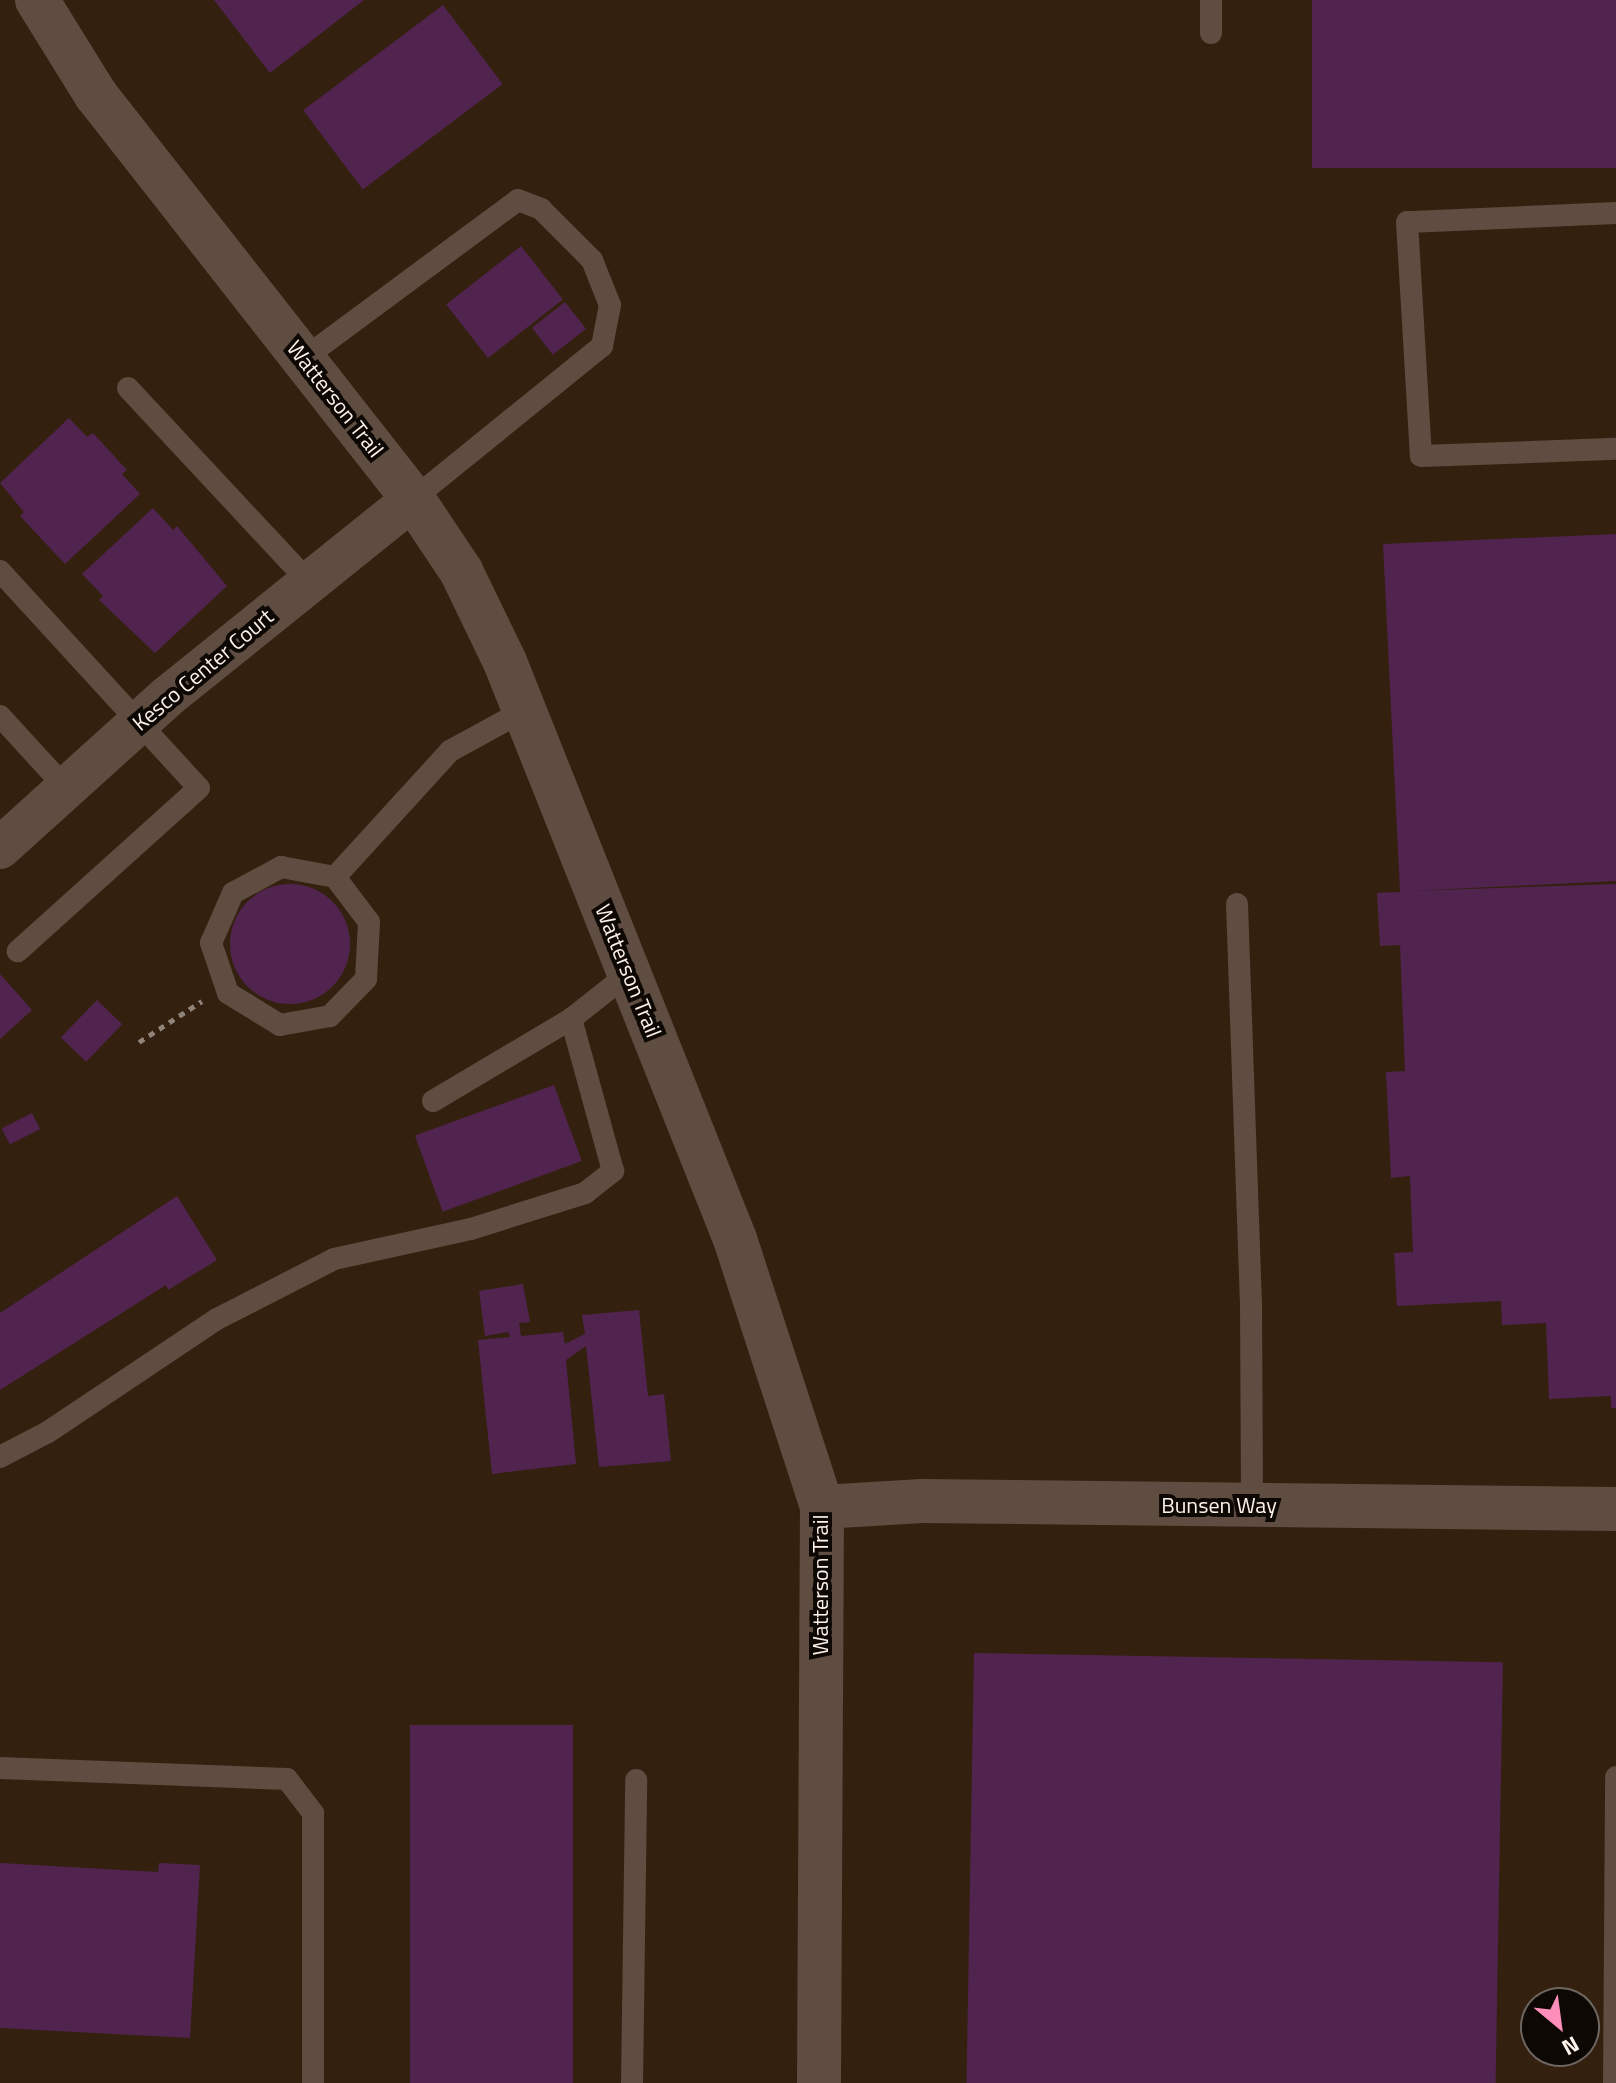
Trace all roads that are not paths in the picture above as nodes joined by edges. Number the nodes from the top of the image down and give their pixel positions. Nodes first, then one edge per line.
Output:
1 (37, 0) edge
2 (1211, 0) edge
3 (1211, 33) dead end
4 (1616, 213) edge
5 (303, 359) junction
6 (128, 388) dead end
7 (1616, 449) edge
8 (413, 499) junction
9 (0, 571) edge
10 (309, 582) junction
11 (525, 710) junction
12 (0, 716) edge
13 (141, 721) junction
14 (66, 788) junction
15 (5, 833) edge
16 (335, 877) junction
17 (1237, 904) dead end
18 (18, 951) dead end
19 (629, 973) junction
20 (571, 1019) junction
21 (433, 1101) dead end
22 (0, 1457) edge
23 (1252, 1506) junction
24 (822, 1507) junction
25 (1616, 1509) edge
26 (0, 1768) edge
27 (1616, 1777) edge
28 (636, 1780) dead end
29 (313, 2083) edge
30 (632, 2083) edge
31 (819, 2083) edge
32 (1614, 2083) edge

1 - 5 main road, Watterson Trail
2 - 3 lane
4 - 7 lane
5 - 8 main road, Watterson Trail
5 - 8 lane
6 - 10 lane
8 - 10 street, Kesco Center Court
8 - 11 main road, Watterson Trail
9 - 13 lane
10 - 13 street, Kesco Center Court
11 - 16 lane
11 - 19 main road, Watterson Trail
12 - 14 lane
13 - 14 street, Kesco Center Court
13 - 18 lane
14 - 15 street, Kesco Center Court
16 - 16 lane
17 - 23 lane
19 - 20 lane
19 - 24 main road, Watterson Trail
20 - 21 lane
20 - 22 lane
23 - 24 main road, Bunsen Way
23 - 25 main road, Bunsen Way
24 - 31 main road, Watterson Trail
26 - 29 lane
27 - 32 lane
28 - 30 lane

